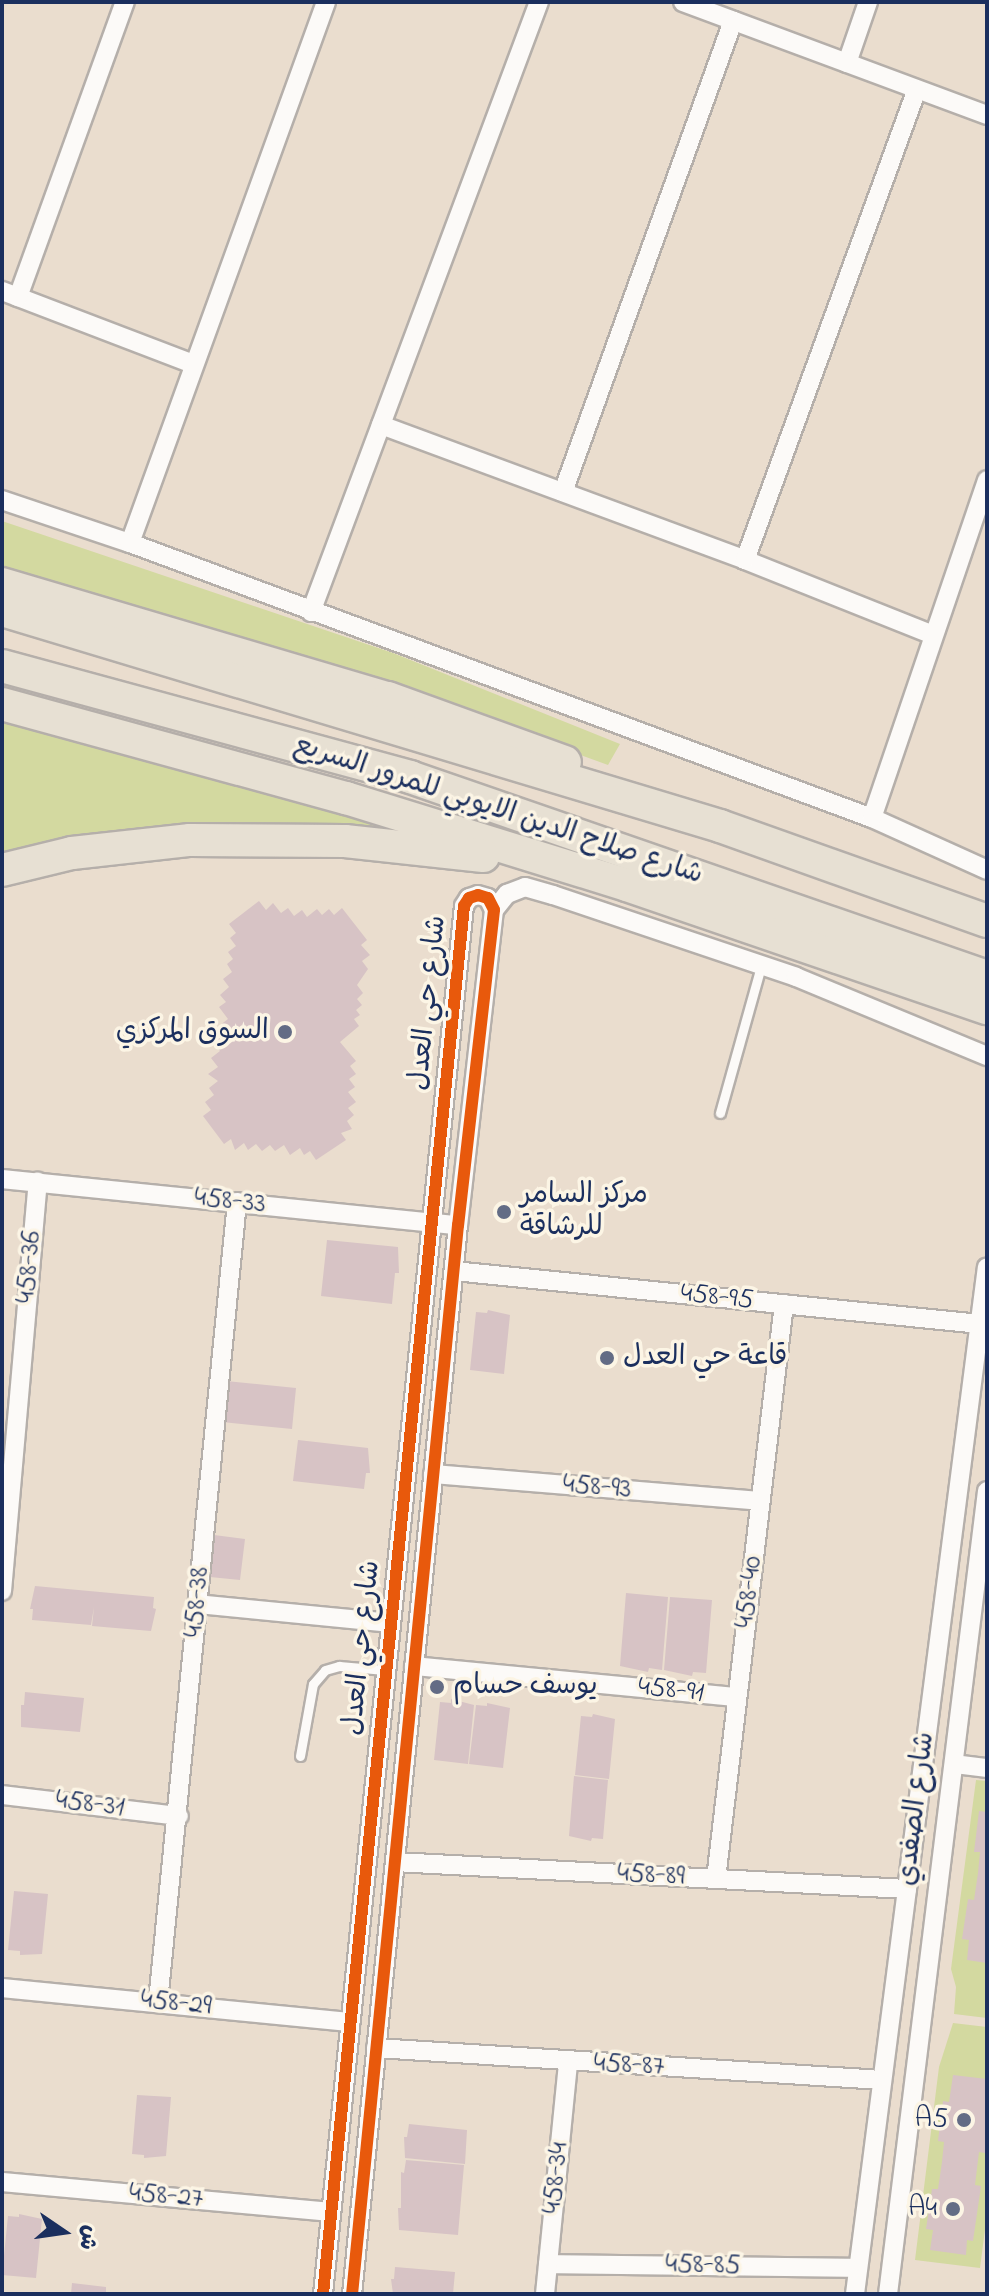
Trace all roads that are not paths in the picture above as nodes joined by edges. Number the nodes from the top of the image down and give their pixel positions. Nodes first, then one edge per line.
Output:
1 (125, 2) edge
2 (326, 2) edge
3 (539, 2) edge
4 (683, 2) edge
5 (868, 2) edge
6 (733, 21) junction
7 (847, 63) junction
8 (917, 89) junction
9 (987, 115) edge
10 (10, 294) edge
11 (193, 364) junction
12 (381, 425) junction
13 (987, 480) edge
14 (563, 492) junction
15 (2, 500) edge
16 (130, 543) junction
17 (745, 560) junction
18 (2, 584) edge
19 (2, 610) edge
20 (311, 612) junction
21 (933, 635) junction
22 (2, 666) edge
23 (2, 704) edge
24 (872, 818) junction
25 (720, 826) junction
26 (2, 870) edge
27 (987, 870) edge
28 (627, 885) junction
29 (494, 910) junction
30 (987, 921) edge
31 (742, 922) junction
32 (734, 957) junction
33 (761, 966) junction
34 (987, 977) edge
35 (987, 1008) edge
36 (987, 1056) edge
37 (720, 1113) dead end
38 (2, 1179) edge
39 (38, 1182) junction
40 (237, 1202) junction
41 (429, 1222) junction
42 (458, 1225) junction
43 (987, 1267) edge
44 (454, 1271) junction
45 (784, 1304) junction
46 (980, 1324) junction
47 (433, 1474) junction
48 (987, 1491) edge
49 (760, 1501) junction
50 (2, 1591) edge
51 (197, 1604) junction
52 (390, 1623) junction
53 (414, 1666) junction
54 (385, 1670) junction
55 (737, 1697) junction
56 (300, 1756) dead end
57 (954, 1764) junction
58 (987, 1768) edge
59 (2, 1795) edge
60 (179, 1816) junction
61 (395, 1862) junction
62 (716, 1879) junction
63 (907, 1889) junction
64 (2, 1988) edge
65 (893, 2000) junction
66 (158, 2002) junction
67 (924, 2002) junction
68 (350, 2022) junction
69 (889, 2027) junction
70 (921, 2030) junction
71 (376, 2048) junction
72 (568, 2063) junction
73 (882, 2080) junction
74 (2, 2182) edge
75 (331, 2212) junction
76 (548, 2264) junction
77 (858, 2268) junction
78 (323, 2294) edge
79 (352, 2294) edge
80 (545, 2294) edge
81 (855, 2294) edge
82 (888, 2294) edge

1 - 10 street
2 - 11 street
3 - 12 street
4 - 6 street
5 - 7 street
6 - 7 street
6 - 14 street
7 - 8 street
8 - 9 street
8 - 17 street
10 - 11 street
11 - 16 street
12 - 14 street
12 - 20 street
13 - 21 street
14 - 17 street
15 - 16 street
16 - 20 street
17 - 21 street
18 - 25 highway
19 - 25 highway, شارع صلاح الدين الايوبي للمرور السريع
20 - 24 street
21 - 24 street
22 - 34 highway, شارع صلاح الدين الايوبي للمرور السريع
23 - 28 highway
24 - 27 street
25 - 30 highway, شارع صلاح الدين الايوبي للمرور السريع
26 - 28 highway
28 - 31 highway
29 - 32 street
29 - 41 street, شارع حي العدل
29 - 42 street, شارع حي العدل
31 - 32 street
31 - 35 highway
32 - 33 street
33 - 36 street
33 - 37 lane
38 - 39 street, 458-33
39 - 40 street, 458-33
39 - 50 street, 458-36
40 - 41 street, 458-33
40 - 51 street, 458-38
41 - 42 street, 458-33
41 - 52 street, شارع حي العدل
42 - 44 street, شارع حي العدل
43 - 46 street, شارع الصفدي
44 - 45 street, 458-95
44 - 47 street, شارع حي العدل
45 - 46 street, 458-95
45 - 49 street, 458-40
46 - 63 street, شارع الصفدي
47 - 49 street, 458-93
47 - 53 street, شارع حي العدل
48 - 57 street
49 - 55 street, 458-40
51 - 52 street
51 - 60 street, 458-38
52 - 54 street, شارع حي العدل
53 - 55 street, 458-91
53 - 61 street, شارع حي العدل
54 - 56 lane
54 - 68 street, شارع حي العدل
55 - 62 street, 458-40
57 - 58 street
57 - 67 street
59 - 60 street, 458-31
60 - 66 street, 458-38
61 - 62 street, 458-89
61 - 71 street, شارع حي العدل
62 - 63 street, 458-89
63 - 65 street, شارع الصفدي
64 - 66 street, 458-29
65 - 67 street
65 - 69 street, شارع الصفدي
66 - 68 street, 458-29
67 - 70 street
68 - 75 street, شارع حي العدل
69 - 70 street
69 - 73 street, شارع الصفدي
70 - 82 street
71 - 72 street, 458-87
71 - 79 street, شارع حي العدل
72 - 73 street, 458-87
72 - 76 street, 458-34
73 - 77 street, شارع الصفدي
74 - 75 street, 458-27
75 - 78 street, شارع حي العدل
76 - 77 street, 458-85
76 - 80 street, 458-34
77 - 81 street, شارع الصفدي

